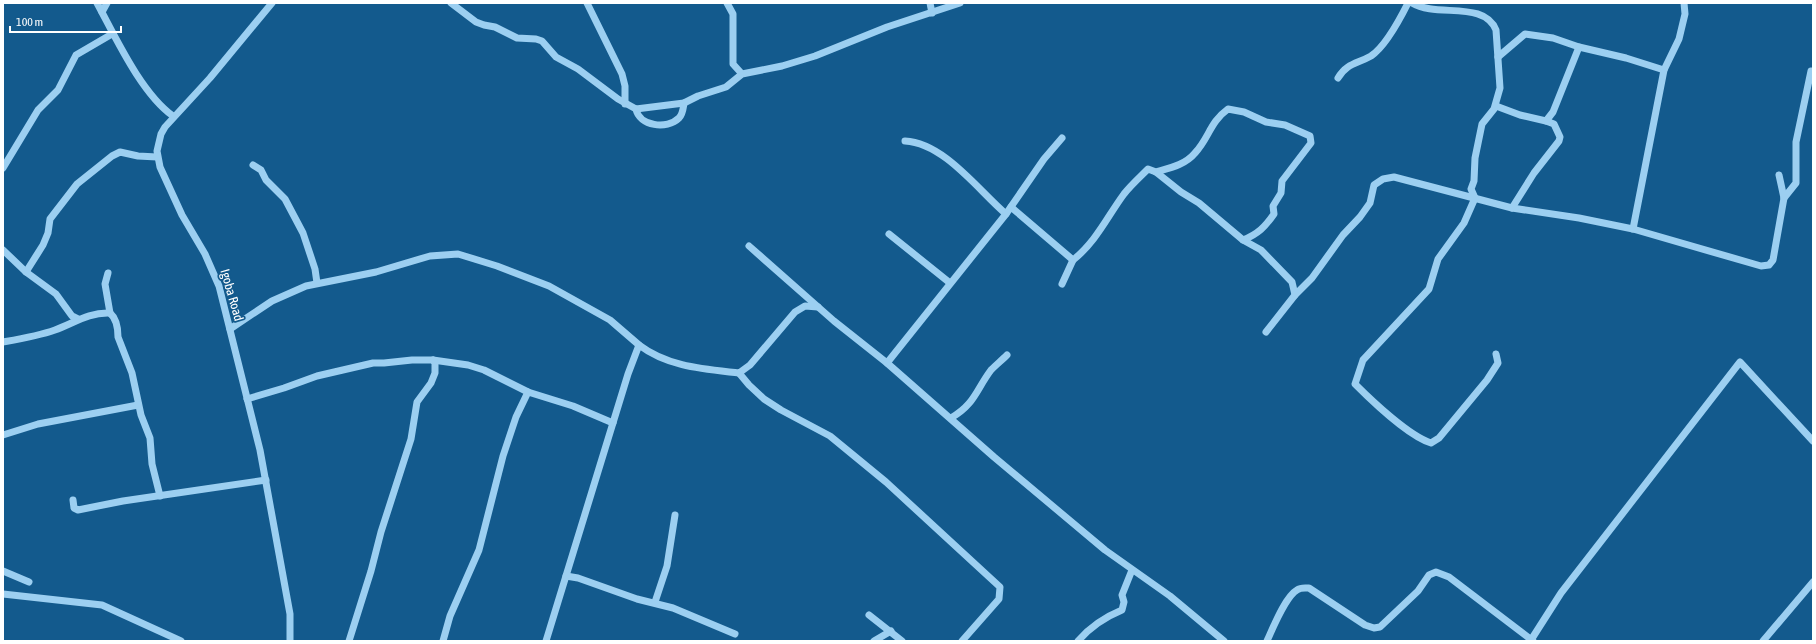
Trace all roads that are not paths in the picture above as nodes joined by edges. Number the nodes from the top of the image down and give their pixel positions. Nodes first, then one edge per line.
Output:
1 (97, 3) edge
2 (107, 3) edge
3 (272, 3) edge
4 (452, 3) edge
5 (587, 3) edge
6 (727, 3) edge
7 (930, 3) edge
8 (960, 3) edge
9 (1408, 3) edge
10 (1412, 3) edge
11 (1684, 3) edge
12 (102, 12) junction
13 (932, 12) junction
14 (112, 34) junction
15 (1579, 47) junction
16 (1498, 56) junction
17 (733, 64) junction
18 (1664, 70) junction
19 (1811, 70) dead end
20 (742, 74) junction
21 (1338, 78) dead end
22 (730, 83) junction
23 (684, 103) junction
24 (625, 104) junction
25 (1496, 106) junction
26 (636, 109) junction
27 (173, 116) junction
28 (1546, 121) junction
29 (1062, 138) dead end
30 (906, 141) dead end
31 (157, 157) junction
32 (253, 165) dead end
33 (3, 168) edge
34 (1156, 172) junction
35 (1779, 175) dead end
36 (1475, 198) junction
37 (1784, 198) junction
38 (1011, 207) junction
39 (1512, 208) junction
40 (1006, 214) junction
41 (1633, 229) junction
42 (889, 234) dead end
43 (1243, 240) junction
44 (749, 246) dead end
45 (3, 250) edge
46 (1073, 260) junction
47 (26, 272) junction
48 (108, 273) dead end
49 (950, 283) junction
50 (317, 284) junction
51 (1062, 284) dead end
52 (1295, 295) junction
53 (819, 307) junction
54 (110, 313) junction
55 (78, 319) junction
56 (230, 329) junction
57 (1266, 332) dead end
58 (3, 342) edge
59 (639, 345) junction
60 (1496, 354) dead end
61 (1007, 355) dead end
62 (433, 360) junction
63 (887, 363) junction
64 (739, 373) junction
65 (528, 392) junction
66 (247, 399) junction
67 (138, 404) junction
68 (952, 418) junction
69 (613, 423) junction
70 (3, 435) edge
71 (1813, 441) edge
72 (266, 480) junction
73 (160, 496) junction
74 (73, 500) dead end
75 (675, 515) dead end
76 (1132, 570) junction
77 (3, 571) edge
78 (566, 576) junction
79 (29, 582) dead end
80 (1813, 582) edge
81 (3, 594) edge
82 (655, 602) junction
83 (869, 615) dead end
84 (891, 631) junction
85 (735, 634) dead end
86 (1532, 640) edge
87 (181, 641) edge
88 (290, 641) edge
89 (349, 641) edge
90 (443, 641) edge
91 (546, 641) edge
92 (874, 641) edge
93 (902, 641) edge
94 (962, 641) edge
95 (1078, 641) edge
96 (1224, 641) edge
97 (1267, 641) edge
98 (1763, 641) edge

1 - 12 street
2 - 12 street
3 - 27 street
4 - 24 street
5 - 24 street
6 - 17 street
7 - 13 street
8 - 13 street
9 - 21 street
10 - 16 street
11 - 18 street
12 - 14 street
13 - 20 street
14 - 27 street
14 - 33 street
15 - 16 street
15 - 18 street
15 - 28 street
16 - 25 street
17 - 20 street
17 - 22 street
18 - 41 street
19 - 37 street
20 - 22 street
22 - 23 street
23 - 26 street
23 - 26 street
24 - 26 street
25 - 28 street
25 - 36 street
27 - 31 street
28 - 39 street
29 - 38 street
30 - 40 street
31 - 47 street
31 - 56 street, Igoba Road
32 - 50 street
34 - 43 street
34 - 43 street
34 - 46 street
35 - 37 street
36 - 39 street
36 - 52 street
36 - 60 street
37 - 41 street
38 - 40 street
38 - 46 street
39 - 41 street
40 - 49 street
42 - 49 street
43 - 52 street
44 - 53 street
45 - 47 street
46 - 51 street
47 - 55 street
48 - 54 street
49 - 63 street
50 - 56 street
50 - 59 street
52 - 57 street
53 - 63 street
53 - 64 street
54 - 55 street
54 - 67 street
55 - 58 street
56 - 66 street, Igoba Road
59 - 64 street
59 - 69 street
61 - 68 street
62 - 65 street
62 - 66 street
62 - 89 street
63 - 68 street
64 - 94 street
65 - 69 street
65 - 90 street
66 - 72 street, Igoba Road
67 - 70 street
67 - 73 street
68 - 76 street
69 - 78 street
71 - 86 street
72 - 73 street
72 - 88 street, Igoba Road
73 - 74 street
75 - 82 street
76 - 95 street
76 - 96 street
77 - 79 street
78 - 82 street
78 - 91 street
80 - 98 street
81 - 87 street
82 - 85 street
83 - 84 street
84 - 92 street
84 - 93 street
86 - 97 street

